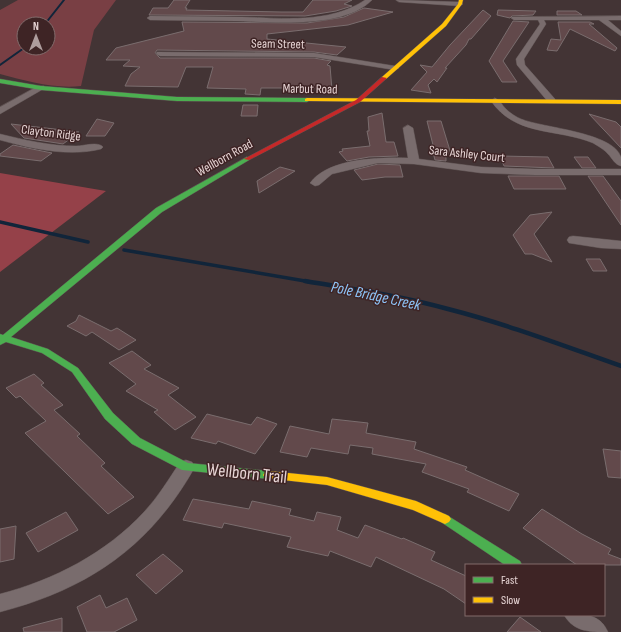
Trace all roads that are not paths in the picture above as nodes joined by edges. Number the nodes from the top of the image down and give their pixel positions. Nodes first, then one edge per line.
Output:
1 (369, 0) edge
2 (399, 0) edge
3 (461, 2) edge
4 (150, 18) dead end
5 (514, 18) dead end
6 (540, 18) junction
7 (601, 18) junction
8 (621, 18) edge
9 (621, 34) edge
10 (160, 54) dead end
11 (395, 68) junction
12 (0, 81) edge
13 (41, 88) junction
14 (330, 101) junction
15 (358, 101) junction
16 (495, 101) junction
17 (552, 101) junction
18 (621, 102) edge
19 (0, 111) edge
20 (341, 112) junction
21 (408, 128) dead end
22 (0, 137) edge
23 (98, 147) dead end
24 (414, 161) junction
25 (621, 163) edge
26 (621, 172) edge
27 (315, 183) dead end
28 (573, 240) dead end
29 (621, 245) edge
30 (2, 339) edge
31 (186, 467) junction
32 (514, 564) edge
33 (0, 603) edge
34 (576, 616) edge
35 (597, 632) edge

1 - 4 street
2 - 3 street
3 - 11 street, Wellborn Road
5 - 6 street
6 - 7 street
6 - 17 street
7 - 8 street
7 - 9 street
10 - 11 street, Seam Street
11 - 15 street, Wellborn Road
12 - 13 street, Marbut Road
13 - 14 street, Marbut Road
13 - 19 street, Clayton Ridge
14 - 15 street, Marbut Road
14 - 20 street
15 - 16 street, Marbut Road
15 - 20 street, Wellborn Road
16 - 17 street, Marbut Road
16 - 25 street
17 - 18 street, Marbut Road
20 - 30 street, Wellborn Road
21 - 24 street
22 - 23 street, Clayton Ridge
24 - 26 street, Sara Ashley Court
24 - 27 street, Sara Ashley Court
28 - 29 street
30 - 31 street, Wellborn Trail
31 - 32 street, Wellborn Trail
31 - 33 street
34 - 35 street

